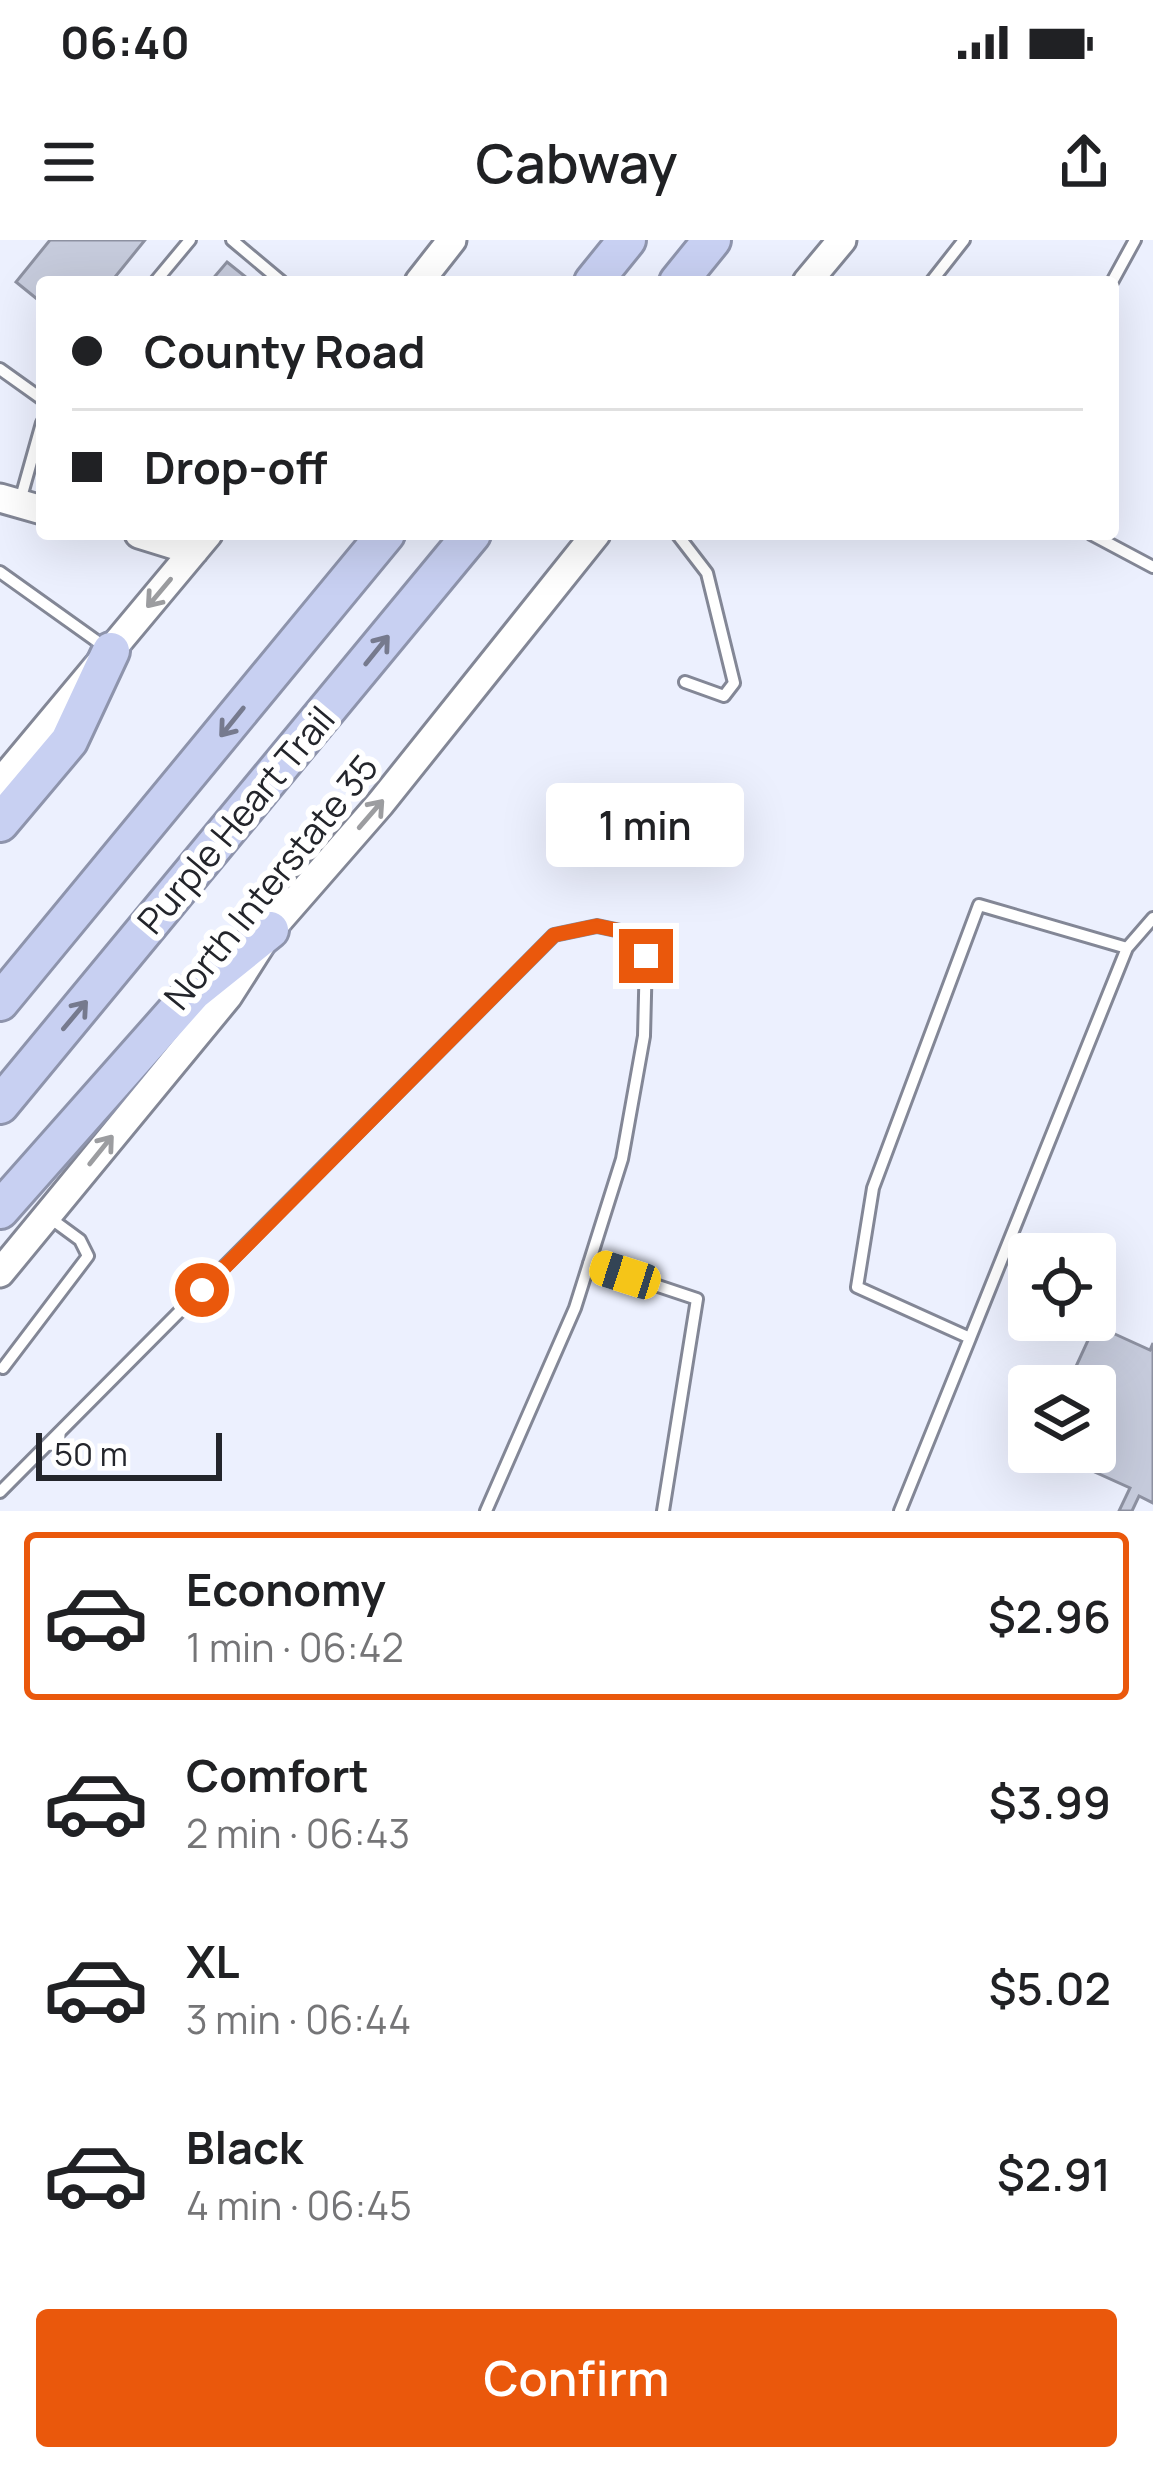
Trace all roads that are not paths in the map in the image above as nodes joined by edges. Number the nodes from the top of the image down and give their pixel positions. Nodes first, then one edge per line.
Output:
1 (190, 240) edge
2 (232, 240) edge
3 (452, 240) edge
4 (627, 240) edge
5 (712, 240) edge
6 (842, 240) edge
7 (964, 240) edge
8 (1135, 240) edge
9 (159, 276) edge
10 (275, 276) edge
11 (424, 276) edge
12 (598, 276) edge
13 (683, 276) edge
14 (816, 276) edge
15 (936, 276) edge
16 (1115, 276) edge
17 (0, 369) edge
18 (36, 395) edge
19 (36, 445) edge
20 (20, 504) edge
21 (381, 540) edge
22 (467, 540) edge
23 (591, 540) edge
24 (682, 540) edge
25 (1102, 540) edge
26 (201, 542) edge
27 (1153, 567) edge
28 (0, 572) edge
29 (111, 651) junction
30 (685, 682) dead end
31 (0, 782) edge
32 (0, 823) edge
33 (1153, 918) edge
34 (270, 930) junction
35 (1127, 948) junction
36 (0, 1002) edge
37 (0, 1106) edge
38 (0, 1210) edge
39 (47, 1216) junction
40 (589, 1263) junction
41 (0, 1273) edge
42 (970, 1338) junction
43 (3, 1368) dead end
44 (0, 1492) edge
45 (486, 1511) edge
46 (663, 1511) edge
47 (900, 1511) edge

1 - 9 lane
2 - 10 lane
3 - 11 main road
4 - 12 highway
5 - 13 highway
6 - 14 main road
7 - 15 lane
8 - 16 lane
17 - 18 lane
19 - 20 lane
21 -> 36 highway, Purple Heart Trail
37 -> 22 highway, Purple Heart Trail
34 -> 23 main road, North Interstate 35
24 - 30 lane
25 - 27 lane
26 -> 29 main road
28 - 29 lane
29 - 31 main road
29 - 32 highway
33 - 35 lane
34 - 38 highway
39 -> 34 main road, North Interstate 35
35 - 42 lane
35 - 42 lane
39 - 41 main road, North Interstate 35
39 - 43 lane
40 - 44 lane
40 - 45 lane
40 - 46 lane
42 - 47 lane

